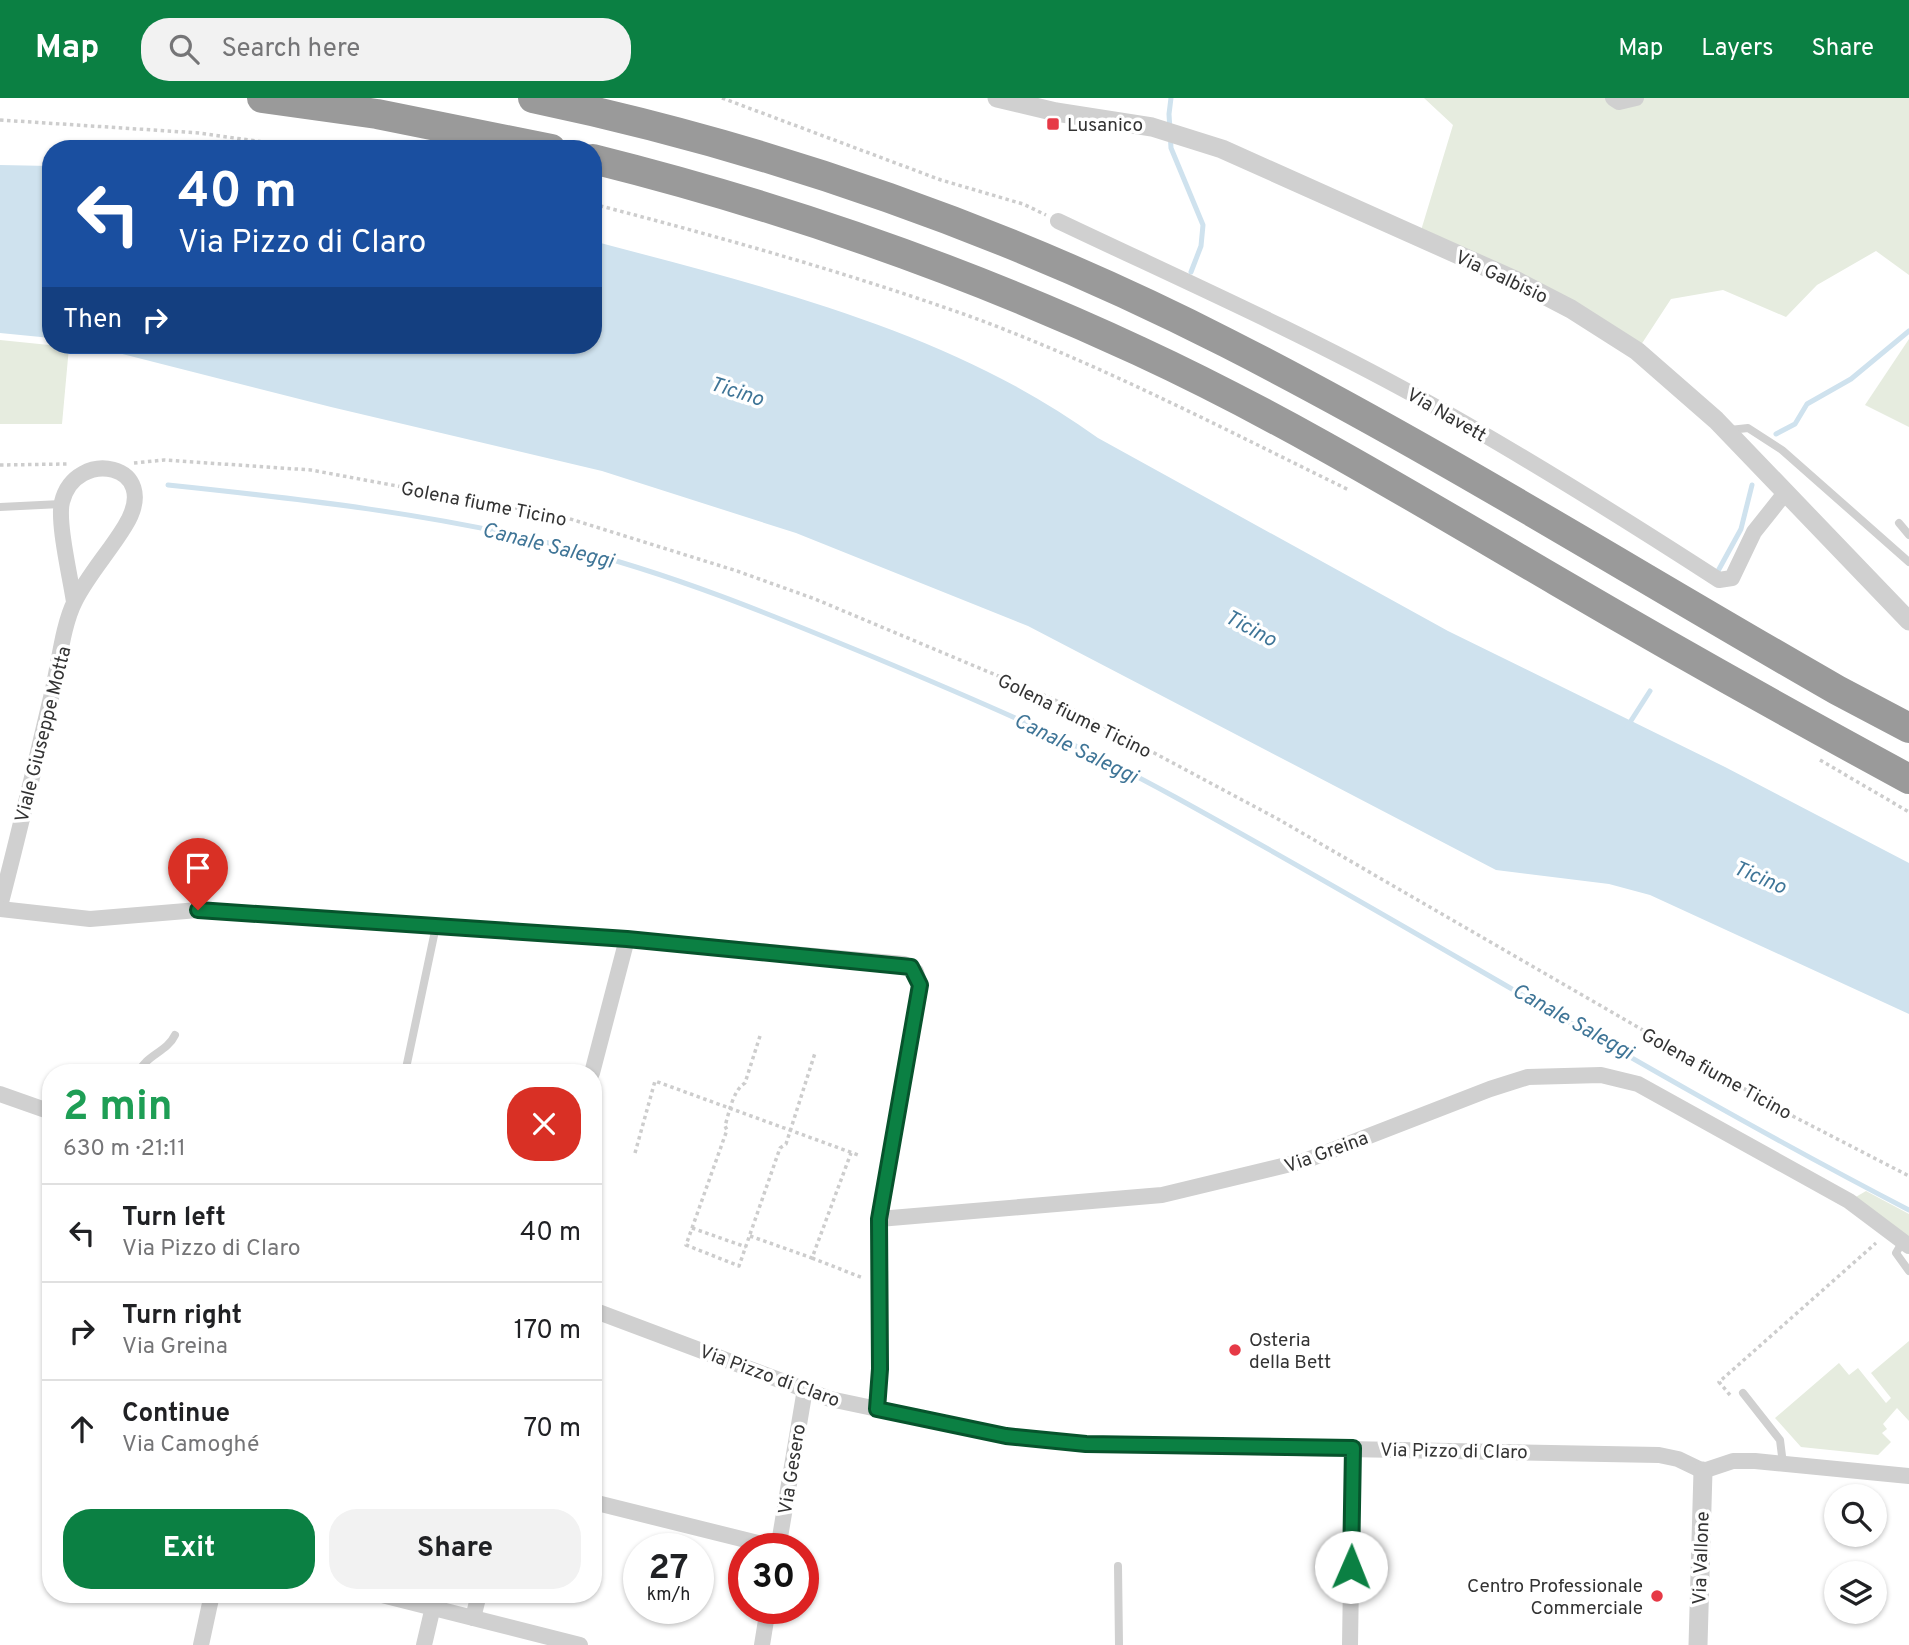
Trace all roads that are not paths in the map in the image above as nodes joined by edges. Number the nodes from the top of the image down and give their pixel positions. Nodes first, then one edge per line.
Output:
1 (262, 98) edge
2 (533, 98) edge
3 (997, 98) edge
4 (1612, 98) edge
5 (1636, 98) edge
6 (506, 140) edge
7 (602, 161) edge
8 (1058, 221) road end
9 (1726, 430) junction
10 (1785, 493) junction
11 (61, 504) junction
12 (0, 507) edge
13 (1899, 523) dead end
14 (1909, 535) edge
15 (1909, 562) edge
16 (74, 603) junction
17 (1909, 621) edge
18 (1909, 728) edge
19 (1909, 779) edge
20 (0, 908) edge
21 (436, 926) junction
22 (627, 939) junction
23 (175, 1035) dead end
24 (143, 1064) edge
25 (407, 1064) edge
26 (594, 1064) edge
27 (0, 1094) edge
28 (42, 1109) edge
29 (879, 1219) junction
30 (1901, 1239) edge
31 (1909, 1271) edge
32 (602, 1313) edge
33 (805, 1389) junction
34 (1742, 1394) dead end
35 (877, 1409) junction
36 (1353, 1448) junction
37 (1783, 1464) junction
38 (1703, 1471) junction
39 (1909, 1476) edge
40 (602, 1504) edge
41 (781, 1533) edge
42 (728, 1536) edge
43 (1118, 1566) dead end
44 (210, 1603) edge
45 (434, 1603) edge
46 (439, 1603) edge
47 (477, 1603) edge
48 (474, 1618) junction
49 (765, 1624) edge
50 (201, 1645) edge
51 (424, 1645) edge
52 (580, 1645) edge
53 (762, 1645) edge
54 (1119, 1645) edge
55 (1350, 1645) edge
56 (1698, 1645) edge

1 - 6 highway
2 - 18 highway
3 - 9 street, Via Galbisio
4 - 5 street
7 - 19 highway
8 - 10 street, Via Navett
9 - 10 street, Via Galbisio
9 - 15 lane
10 - 17 street, Via Galbisio
11 - 12 lane
11 - 16 street, Viale Giuseppe Motta
11 - 16 street, Viale Giuseppe Motta
13 - 14 lane
16 - 20 street, Viale Giuseppe Motta
20 - 21 street
21 - 22 street
21 - 25 lane
22 - 26 street
22 - 29 street
23 - 24 lane
27 - 28 street
29 - 30 street, Via Greina
29 - 35 street
30 - 31 lane
32 - 33 street, Via Pizzo di Claro
33 - 35 street, Via Pizzo di Claro
33 - 41 street, Via Gesero
34 - 37 lane
35 - 36 street, Via Pizzo di Claro
36 - 38 street, Via Pizzo di Claro
36 - 55 street
37 - 38 street
37 - 39 street
38 - 56 street, Via Vallone
40 - 42 street
43 - 54 lane
44 - 50 street
45 - 51 street
46 - 48 street
47 - 48 street
48 - 52 street
49 - 53 street

